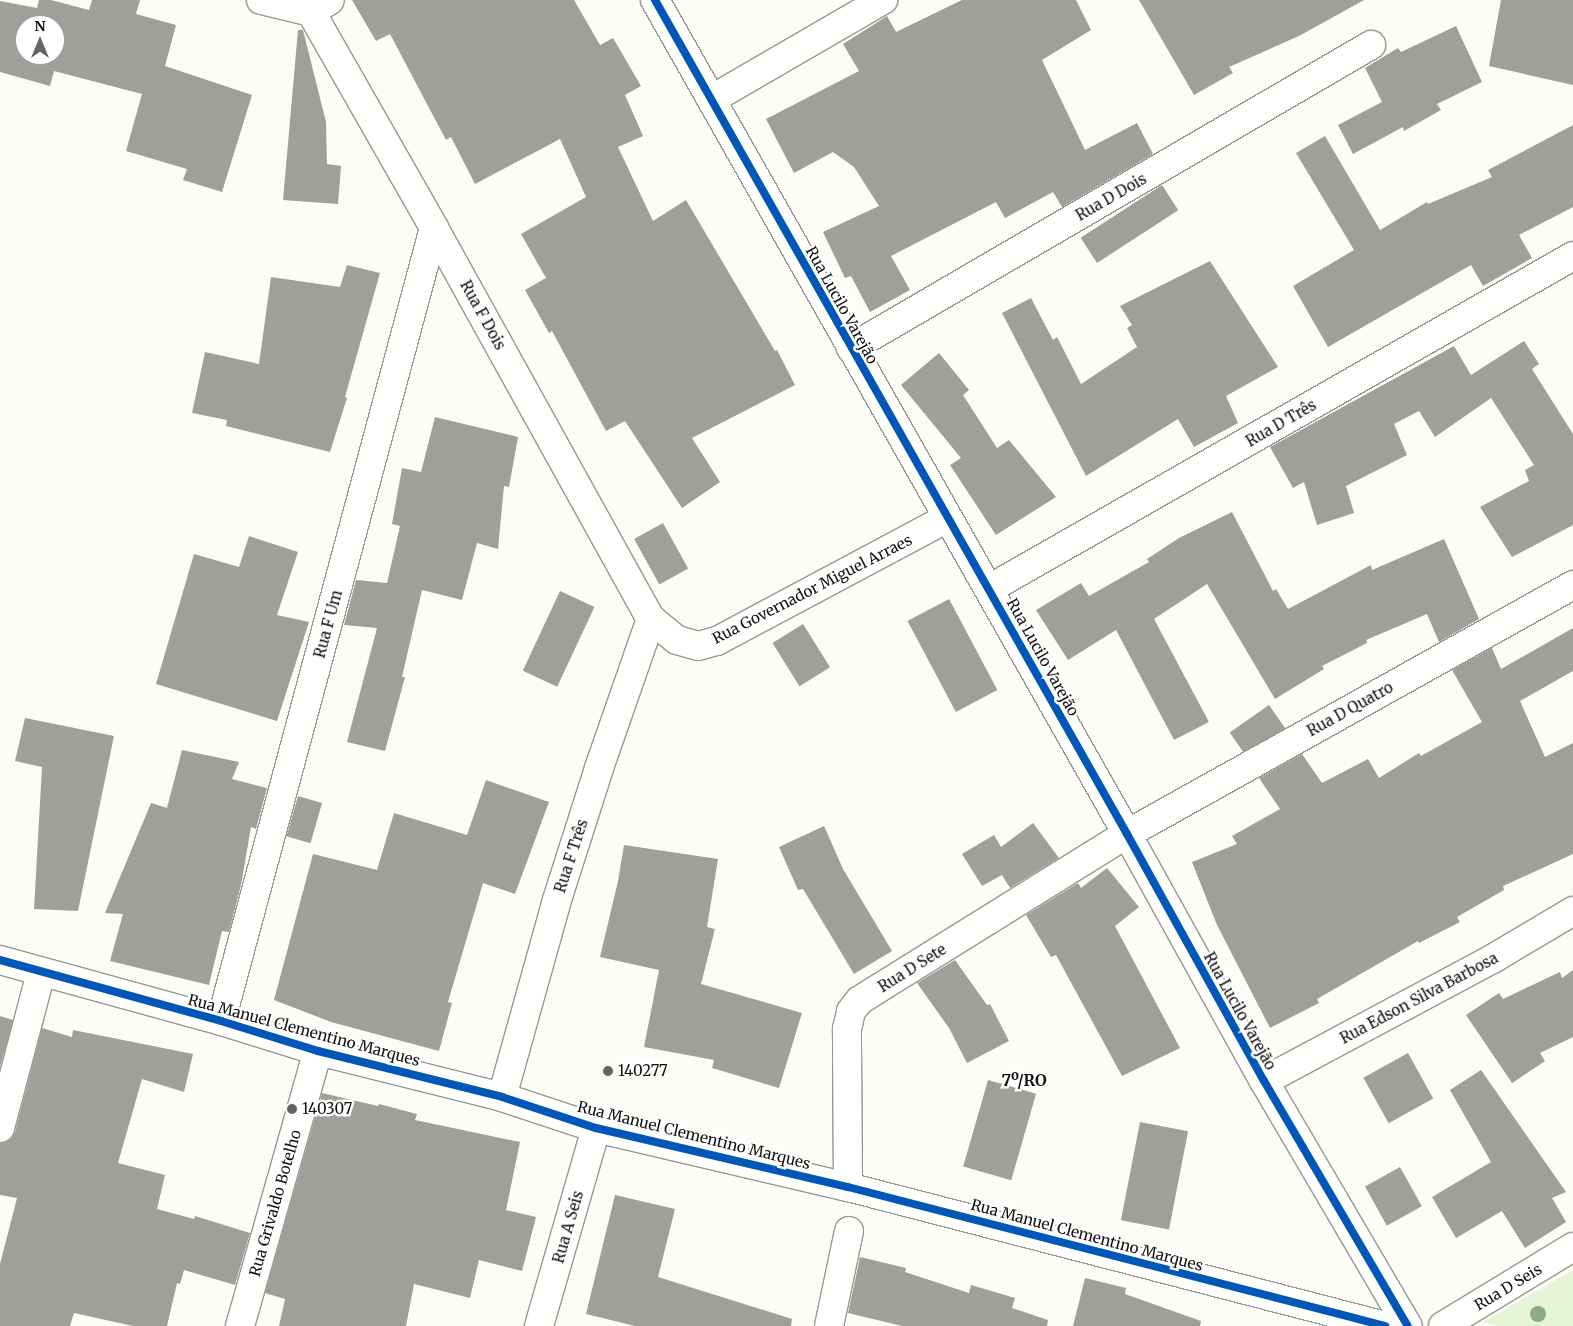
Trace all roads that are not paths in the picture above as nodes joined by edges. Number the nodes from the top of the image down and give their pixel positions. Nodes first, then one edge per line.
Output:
1 (262, 0) edge
2 (655, 0) edge
3 (883, 0) edge
4 (320, 6) edge
5 (1371, 45) dead end
6 (712, 99) junction
7 (434, 228) junction
8 (1573, 256) edge
9 (851, 348) junction
10 (947, 518) junction
11 (1573, 584) edge
12 (989, 589) junction
13 (652, 619) junction
14 (1127, 834) junction
15 (1573, 911) edge
16 (0, 960) edge
17 (41, 973) junction
18 (221, 1021) junction
19 (318, 1051) junction
20 (1264, 1082) junction
21 (502, 1097) junction
22 (0, 1128) edge
23 (596, 1128) junction
24 (848, 1187) junction
25 (849, 1231) dead end
26 (1573, 1247) edge
27 (240, 1326) edge
28 (539, 1326) edge
29 (829, 1326) edge
30 (1384, 1326) edge
31 (1408, 1326) edge
32 (1443, 1326) edge

1 - 4 street
2 - 6 street, Rua Lucilo Varejão
3 - 6 street
4 - 7 street, Rua F Dois
5 - 9 street, Rua D Dois
6 - 9 street, Rua Lucilo Varejão
7 - 13 street, Rua F Dois
7 - 18 street, Rua F Um
8 - 12 street, Rua D Três
9 - 10 street, Rua Lucilo Varejão
10 - 12 street, Rua Lucilo Varejão
10 - 13 street, Rua Governador Miguel Arraes
11 - 14 street, Rua D Quatro
12 - 14 street, Rua Lucilo Varejão
13 - 21 street, Rua F Três
14 - 20 street, Rua Lucilo Varejão
14 - 24 street, Rua D Sete
15 - 20 street, Rua Edson Silva Barbosa
16 - 17 street, Rua Manuel Clementino Marques
17 - 18 street, Rua Manuel Clementino Marques
17 - 22 street
18 - 19 street, Rua Manuel Clementino Marques
19 - 21 street, Rua Manuel Clementino Marques
19 - 27 street, Rua Grivaldo Botelho
20 - 31 street, Rua Lucilo Varejão
21 - 23 street, Rua Manuel Clementino Marques
23 - 24 street, Rua Manuel Clementino Marques
23 - 28 street, Rua A Seis
24 - 30 street, Rua Manuel Clementino Marques
25 - 29 street
26 - 32 street, Rua D Seis

